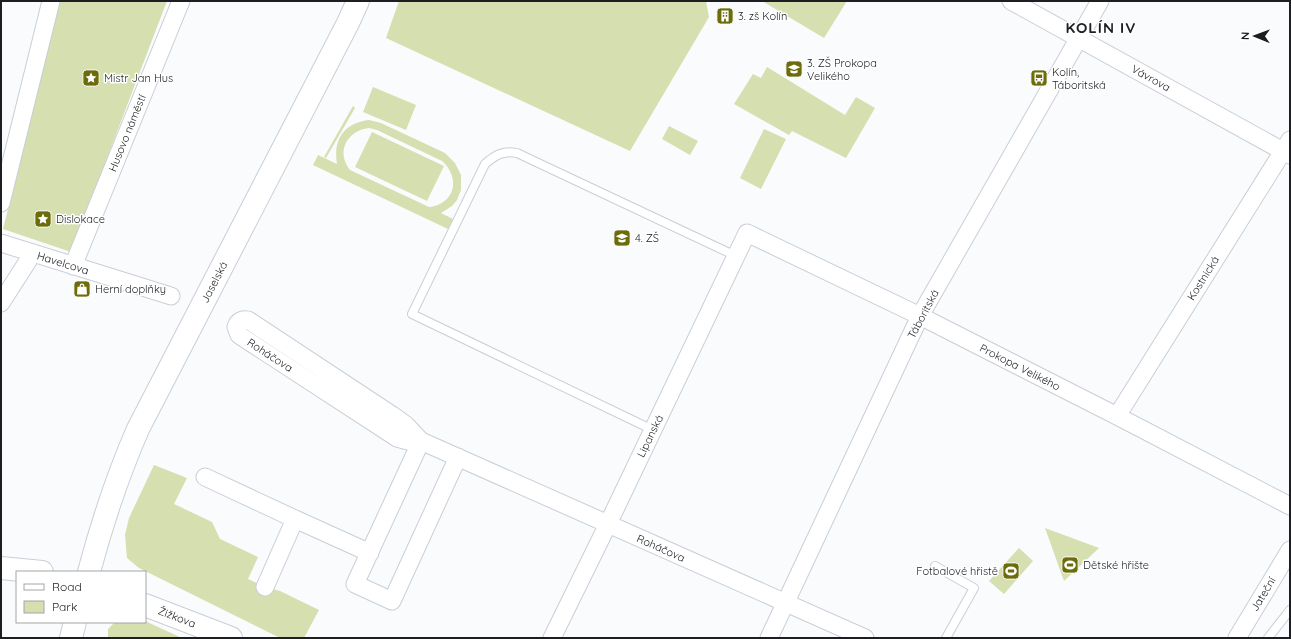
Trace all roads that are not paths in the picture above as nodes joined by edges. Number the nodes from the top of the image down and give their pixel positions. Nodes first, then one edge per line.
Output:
1 (51, 1) edge
2 (181, 1) edge
3 (358, 1) edge
4 (1011, 1) edge
5 (1100, 1) edge
6 (1078, 38) junction
7 (1288, 148) edge
8 (1, 203) edge
9 (747, 233) joint
10 (1, 243) edge
11 (34, 253) junction
12 (736, 256) junction
13 (73, 266) junction
14 (172, 296) dead end
15 (1, 303) edge
16 (920, 316) junction
17 (1117, 416) junction
18 (653, 430) junction
19 (421, 441) junction
20 (458, 457) junction
21 (206, 477) dead end
22 (1290, 506) edge
23 (295, 519) junction
24 (608, 524) junction
25 (1290, 550) edge
26 (370, 553) junction
27 (935, 566) dead end
28 (1, 568) edge
29 (32, 571) edge
30 (89, 571) edge
31 (265, 586) dead end
32 (786, 603) junction
33 (146, 605) edge
34 (1290, 610) edge
35 (75, 623) edge
36 (71, 638) edge
37 (231, 638) edge
38 (552, 638) edge
39 (770, 638) edge
40 (865, 638) edge
41 (946, 638) edge
42 (1236, 638) edge
43 (1268, 638) edge

1 - 8 street
2 - 13 street, Husovo náměstí
3 - 30 street, Jaselská
4 - 6 street, Vávrova
5 - 6 street, Táboritská
6 - 7 street, Vávrova
6 - 16 street, Táboritská
7 - 17 street, Kostnická
9 - 12 street, Lipanská
9 - 16 street, Prokopa Velikého
10 - 11 street, Havelcova
11 - 13 street, Havelcova
11 - 15 street
12 - 18 street, Lipanská
12 - 18 lane
13 - 14 street, Havelcova
16 - 17 street, Prokopa Velikého
16 - 32 street, Táboritská
17 - 22 street, Prokopa Velikého
18 - 24 street, Lipanská
19 - 19 street, Roháčova
19 - 20 street, Roháčova
19 - 26 street
20 - 24 street, Roháčova
20 - 26 street
21 - 23 street
23 - 26 street
23 - 31 street
24 - 32 street, Roháčova
24 - 38 street, Lipanská
25 - 42 street, Jateční
27 - 41 lane
28 - 29 street
32 - 39 street, Táboritská
32 - 40 street, Roháčova
33 - 37 street, Žižkova
34 - 43 lane
35 - 36 street

